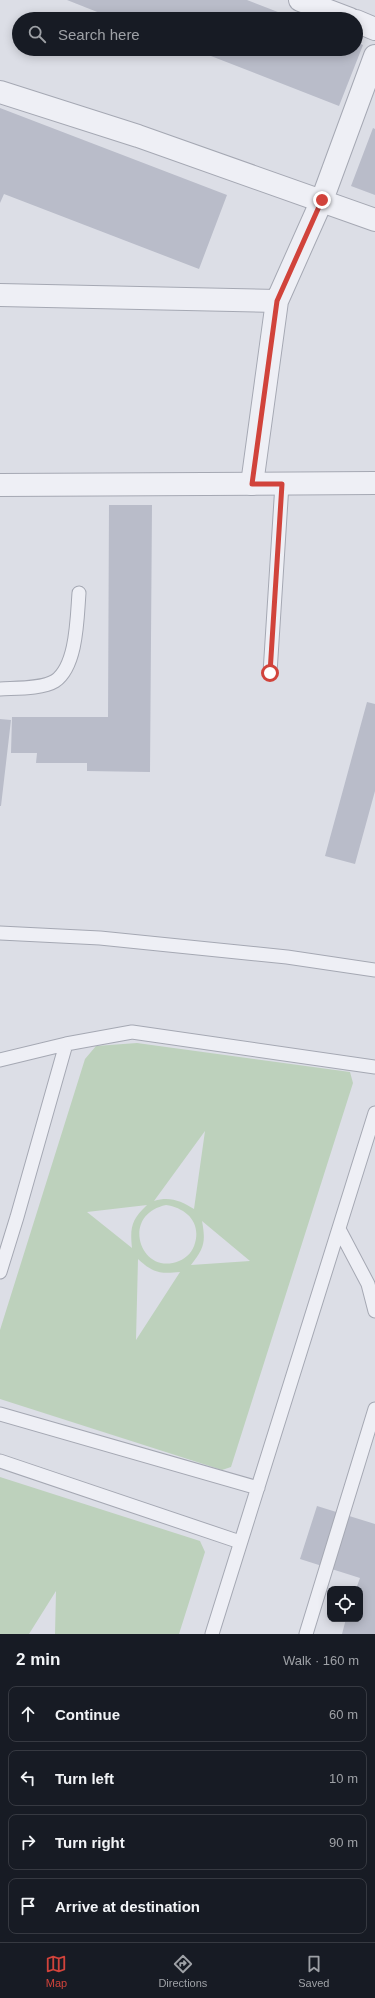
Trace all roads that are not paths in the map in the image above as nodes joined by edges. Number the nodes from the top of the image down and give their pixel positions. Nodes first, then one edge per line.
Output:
1 (300, 0) edge
2 (332, 12) edge
3 (363, 24) edge
4 (375, 28) edge
5 (375, 56) edge
6 (0, 92) edge
7 (322, 200) junction
8 (375, 220) edge
9 (0, 295) edge
10 (277, 301) junction
11 (375, 483) edge
12 (252, 484) junction
13 (282, 484) junction
14 (0, 485) edge
15 (80, 593) dead end
16 (270, 673) dead end
17 (0, 689) edge
18 (0, 933) edge
19 (375, 970) edge
20 (66, 1044) junction
21 (0, 1060) edge
22 (375, 1067) edge
23 (375, 1113) edge
24 (339, 1229) junction
25 (0, 1272) edge
26 (374, 1305) edge
27 (375, 1409) edge
28 (0, 1414) edge
29 (0, 1461) edge
30 (258, 1488) junction
31 (240, 1542) junction
32 (212, 1634) edge
33 (306, 1634) edge

1 - 2 street
3 - 4 street
5 - 7 street
6 - 7 street
7 - 8 street
7 - 10 street
9 - 10 street
10 - 12 street
11 - 13 street
12 - 13 street
12 - 14 street
13 - 16 lane
15 - 17 lane
18 - 19 lane
20 - 21 lane
20 - 22 lane
20 - 25 lane
23 - 24 lane
24 - 26 lane
24 - 30 lane
27 - 33 lane
28 - 30 lane
29 - 31 lane
30 - 31 lane
31 - 32 lane

